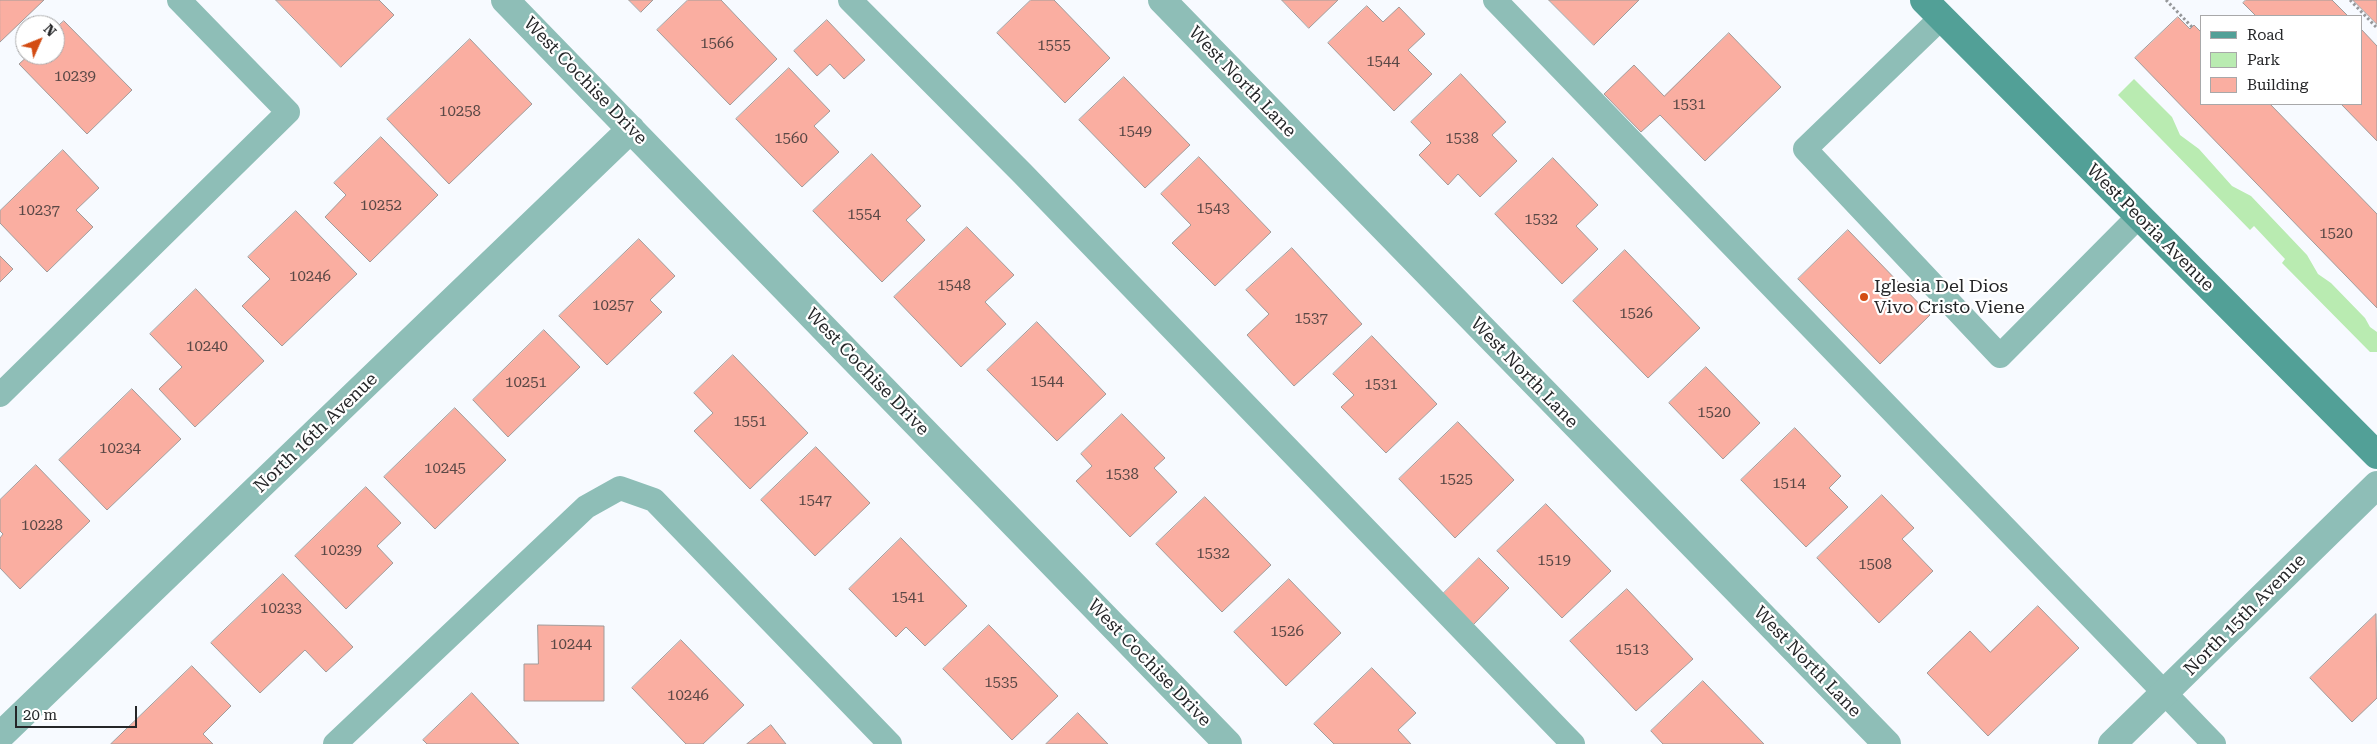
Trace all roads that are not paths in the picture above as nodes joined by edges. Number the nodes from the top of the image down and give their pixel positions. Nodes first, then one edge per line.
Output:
1 (179, 0) edge
2 (506, 0) edge
3 (850, 0) edge
4 (1162, 0) edge
5 (1496, 0) edge
6 (1933, 9) edge
7 (632, 129) junction
8 (2138, 217) junction
9 (0, 394) edge
10 (2377, 455) edge
11 (2377, 485) edge
12 (2164, 694) junction
13 (0, 736) edge
14 (336, 744) edge
15 (890, 744) edge
16 (1228, 744) edge
17 (1573, 744) edge
18 (1887, 744) edge
19 (2112, 744) edge
20 (2214, 744) edge

1 - 9 lane
2 - 7 street, West Cochise Drive
3 - 17 lane
4 - 18 street, West North Lane
5 - 12 lane
6 - 8 main road, West Peoria Avenue
6 - 8 lane
7 - 13 street, North 16th Avenue
7 - 16 street, West Cochise Drive
8 - 10 main road, West Peoria Avenue
11 - 12 street, North 15th Avenue
12 - 19 street, North 15th Avenue
12 - 20 lane
14 - 15 lane

